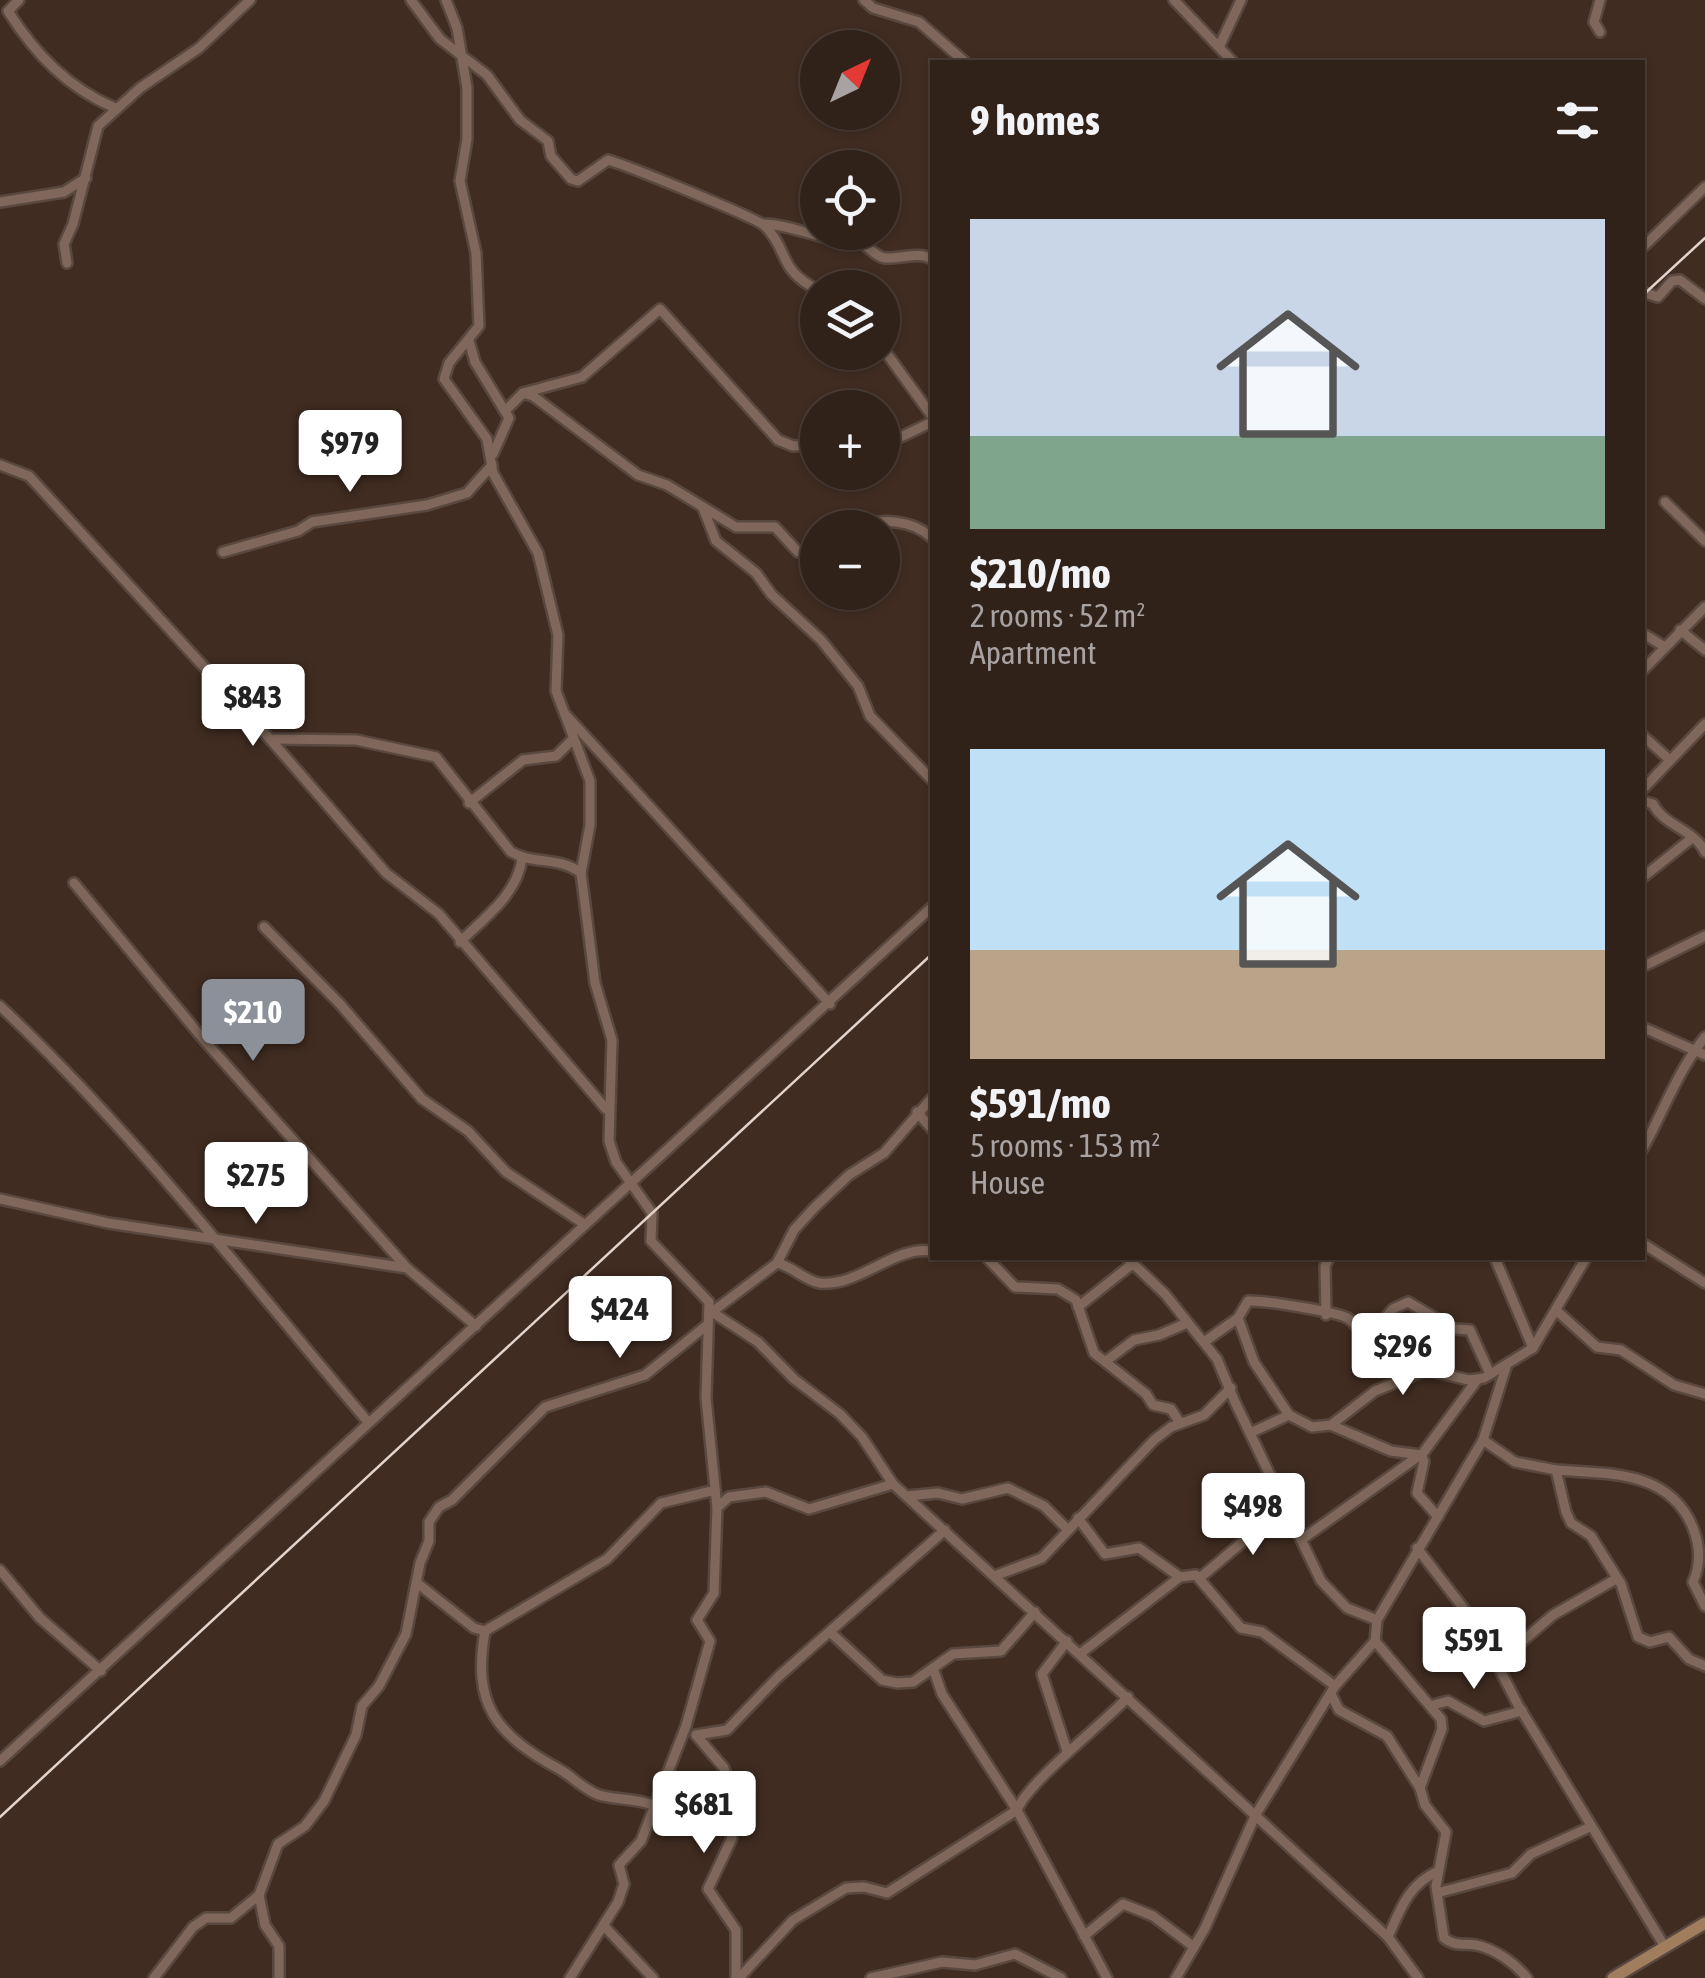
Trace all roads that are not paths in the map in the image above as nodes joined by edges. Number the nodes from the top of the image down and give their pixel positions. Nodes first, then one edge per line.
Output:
1 (19, 0) edge
2 (250, 0) edge
3 (411, 0) edge
4 (446, 0) edge
5 (864, 0) edge
6 (1174, 0) edge
7 (1241, 0) edge
8 (1600, 0) edge
9 (1600, 32) dead end
10 (1220, 45) junction
11 (461, 52) junction
12 (964, 60) edge
13 (1231, 60) edge
14 (116, 108) junction
15 (86, 178) junction
16 (1705, 187) edge
17 (0, 202) edge
18 (763, 224) junction
19 (1645, 245) edge
20 (930, 258) edge
21 (68, 263) dead end
22 (800, 277) edge
23 (1645, 293) edge
24 (1705, 299) edge
25 (469, 341) junction
26 (898, 370) edge
27 (523, 394) junction
28 (506, 410) junction
29 (930, 416) edge
30 (930, 420) edge
31 (900, 436) edge
32 (800, 446) edge
33 (492, 460) junction
34 (0, 465) edge
35 (1664, 502) dead end
36 (704, 508) junction
37 (900, 524) edge
38 (1703, 535) edge
39 (930, 537) edge
40 (800, 550) edge
41 (223, 552) dead end
42 (1705, 607) edge
43 (1680, 630) junction
44 (1645, 635) edge
45 (1665, 647) junction
46 (1705, 650) edge
47 (1645, 668) edge
48 (562, 712) junction
49 (1705, 724) edge
50 (1645, 738) edge
51 (270, 739) junction
52 (572, 740) junction
53 (1670, 760) junction
54 (930, 778) edge
55 (1645, 787) edge
56 (1645, 802) edge
57 (469, 803) junction
58 (1692, 838) junction
59 (1705, 852) edge
60 (522, 858) junction
61 (534, 858) junction
62 (521, 870) junction
63 (581, 872) junction
64 (1645, 876) edge
65 (74, 883) dead end
66 (930, 909) edge
67 (264, 926) dead end
68 (1705, 936) edge
69 (460, 942) junction
70 (1645, 966) edge
71 (830, 1004) junction
72 (0, 1006) edge
73 (1645, 1027) edge
74 (1705, 1037) edge
75 (1695, 1049) junction
76 (1705, 1056) edge
77 (930, 1100) edge
78 (608, 1111) junction
79 (917, 1112) junction
80 (930, 1127) edge
81 (1645, 1144) edge
82 (631, 1183) junction
83 (0, 1200) edge
84 (584, 1224) junction
85 (211, 1239) junction
86 (1645, 1245) edge
87 (930, 1252) edge
88 (989, 1260) edge
89 (1328, 1260) edge
90 (1496, 1260) edge
91 (1585, 1260) edge
92 (1129, 1261) edge
93 (777, 1264) junction
94 (407, 1268) junction
95 (1705, 1284) edge
96 (1078, 1307) junction
97 (1558, 1312) junction
98 (1326, 1314) junction
99 (710, 1318) junction
100 (1238, 1318) junction
101 (1186, 1322) junction
102 (476, 1326) junction
103 (1204, 1342) junction
104 (1364, 1342) junction
105 (1533, 1348) junction
106 (1106, 1360) junction
107 (1507, 1364) junction
108 (1490, 1374) junction
109 (1402, 1376) junction
110 (1477, 1380) junction
111 (1231, 1388) junction
112 (1705, 1394) edge
113 (1222, 1396) junction
114 (1236, 1402) junction
115 (1289, 1415) junction
116 (368, 1422) junction
117 (1180, 1423) junction
118 (1330, 1425) junction
119 (1250, 1433) junction
120 (1483, 1440) junction
121 (1421, 1455) junction
122 (1556, 1470) junction
123 (893, 1484) junction
124 (715, 1490) junction
125 (907, 1496) junction
126 (717, 1508) junction
127 (1290, 1515) junction
128 (1438, 1517) junction
129 (1078, 1518) junction
130 (1067, 1529) junction
131 (945, 1530) junction
132 (1302, 1540) junction
133 (1417, 1548) junction
134 (0, 1570) edge
135 (997, 1575) junction
136 (1180, 1577) junction
137 (1202, 1577) junction
138 (1705, 1577) edge
139 (1616, 1579) junction
140 (1693, 1582) junction
141 (417, 1584) junction
142 (1705, 1606) edge
143 (1035, 1612) junction
144 (1377, 1620) junction
145 (484, 1631) junction
146 (830, 1632) junction
147 (1067, 1641) junction
148 (1375, 1642) junction
149 (1081, 1653) junction
150 (1498, 1662) junction
151 (1705, 1666) edge
152 (933, 1668) junction
153 (100, 1672) junction
154 (1333, 1690) junction
155 (1128, 1697) junction
156 (1433, 1705) junction
157 (1522, 1711) junction
158 (686, 1726) junction
159 (696, 1735) junction
160 (1067, 1750) junction
161 (0, 1761) edge
162 (1420, 1788) junction
163 (652, 1805) junction
164 (1017, 1810) junction
165 (1256, 1814) junction
166 (1590, 1827) junction
167 (1438, 1871) junction
168 (1437, 1893) junction
169 (260, 1895) junction
170 (1705, 1923) edge
171 (605, 1927) junction
172 (1084, 1936) junction
173 (1388, 1937) junction
174 (1194, 1947) junction
175 (1665, 1947) junction
176 (154, 1978) edge
177 (279, 1978) edge
178 (570, 1978) edge
179 (653, 1978) edge
180 (738, 1978) edge
181 (871, 1978) edge
182 (1061, 1978) edge
183 (1108, 1978) edge
184 (1176, 1978) edge
185 (1418, 1978) edge
186 (1526, 1978) edge
187 (1613, 1978) edge

1 - 14 street
2 - 14 street
3 - 11 street
4 - 11 street
5 - 12 street
6 - 10 street
7 - 10 street
8 - 9 street
10 - 13 street
11 - 18 street
11 - 25 street
14 - 15 street
15 - 17 street
15 - 21 street
16 - 19 street
18 - 20 street
18 - 22 street
23 - 24 street
25 - 28 street
25 - 33 street
26 - 29 street
27 - 28 street
27 - 32 street
27 - 36 street
28 - 33 street
30 - 31 street
33 - 41 street
33 - 48 street
34 - 51 street
35 - 38 street
36 - 40 street
36 - 54 street
37 - 39 street
42 - 43 street
43 - 45 street
43 - 46 street
44 - 45 street
45 - 47 street
48 - 52 street
48 - 71 street
49 - 53 street
50 - 53 street
51 - 57 street
51 - 69 street
52 - 57 street
52 - 63 street
53 - 55 street
56 - 58 street
57 - 60 street
58 - 59 street
58 - 64 street
60 - 61 street
60 - 62 street
61 - 62 street
61 - 63 street
62 - 69 street
63 - 78 street
65 - 94 street
66 - 71 street
67 - 84 street
68 - 70 street
69 - 78 street
71 - 82 street
72 - 85 street
73 - 75 street
74 - 75 street
75 - 76 street
75 - 81 street
77 - 79 street
78 - 82 street
79 - 80 street
79 - 93 street
82 - 84 street
82 - 99 street
83 - 85 street
84 - 102 street
85 - 94 street
85 - 116 street
86 - 95 street
87 - 93 street
88 - 96 street
89 - 98 street
90 - 105 street
91 - 97 street
92 - 96 street
92 - 101 street
93 - 99 street
94 - 102 street
96 - 106 street
97 - 105 street
97 - 112 street
98 - 100 street
98 - 104 street
99 - 123 street
99 - 124 street
99 - 141 street
100 - 103 street
100 - 115 street
101 - 103 street
101 - 106 street
102 - 116 street
103 - 111 street
104 - 108 street
104 - 109 street
105 - 107 street
106 - 117 street
107 - 108 street
107 - 120 street
108 - 110 street
109 - 110 street
109 - 118 street
110 - 121 street
111 - 113 street
111 - 114 street
113 - 114 street
113 - 117 street
114 - 119 street
115 - 118 street
115 - 119 street
116 - 153 street
117 - 129 street
118 - 121 street
119 - 127 street
120 - 122 street
120 - 128 street
121 - 128 street
121 - 132 street
122 - 139 street
122 - 140 street
123 - 125 street
123 - 126 street
124 - 126 street
124 - 145 street
125 - 130 street
125 - 131 street
126 - 158 street
127 - 132 street
127 - 137 street
128 - 133 street
129 - 130 street
129 - 136 street
130 - 135 street
131 - 135 street
131 - 146 street
132 - 144 street
133 - 144 street
133 - 150 street
134 - 153 street
135 - 143 street
136 - 137 street
136 - 149 street
137 - 154 street
138 - 140 street
139 - 150 street
139 - 151 street
140 - 142 street
141 - 145 street
141 - 169 street
143 - 147 street
143 - 152 street
144 - 148 street
145 - 163 street
146 - 152 street
146 - 159 street
147 - 149 street
147 - 160 street
148 - 154 street
148 - 156 street
149 - 155 street
150 - 157 street
152 - 164 street
153 - 161 street
154 - 162 street
154 - 165 street
155 - 160 street
155 - 165 street
156 - 157 street
156 - 162 street
157 - 166 street
158 - 159 street
158 - 163 street
159 - 180 street
160 - 164 street
162 - 167 street
163 - 171 street
164 - 172 street
164 - 180 street
165 - 173 street
165 - 174 street
166 - 168 street
166 - 175 street
167 - 168 street
167 - 173 street
168 - 186 street
169 - 176 street
169 - 177 street
170 - 175 main road
171 - 178 street
171 - 179 street
172 - 174 street
172 - 183 street
173 - 185 street
174 - 184 street
175 - 187 main road
181 - 182 street

